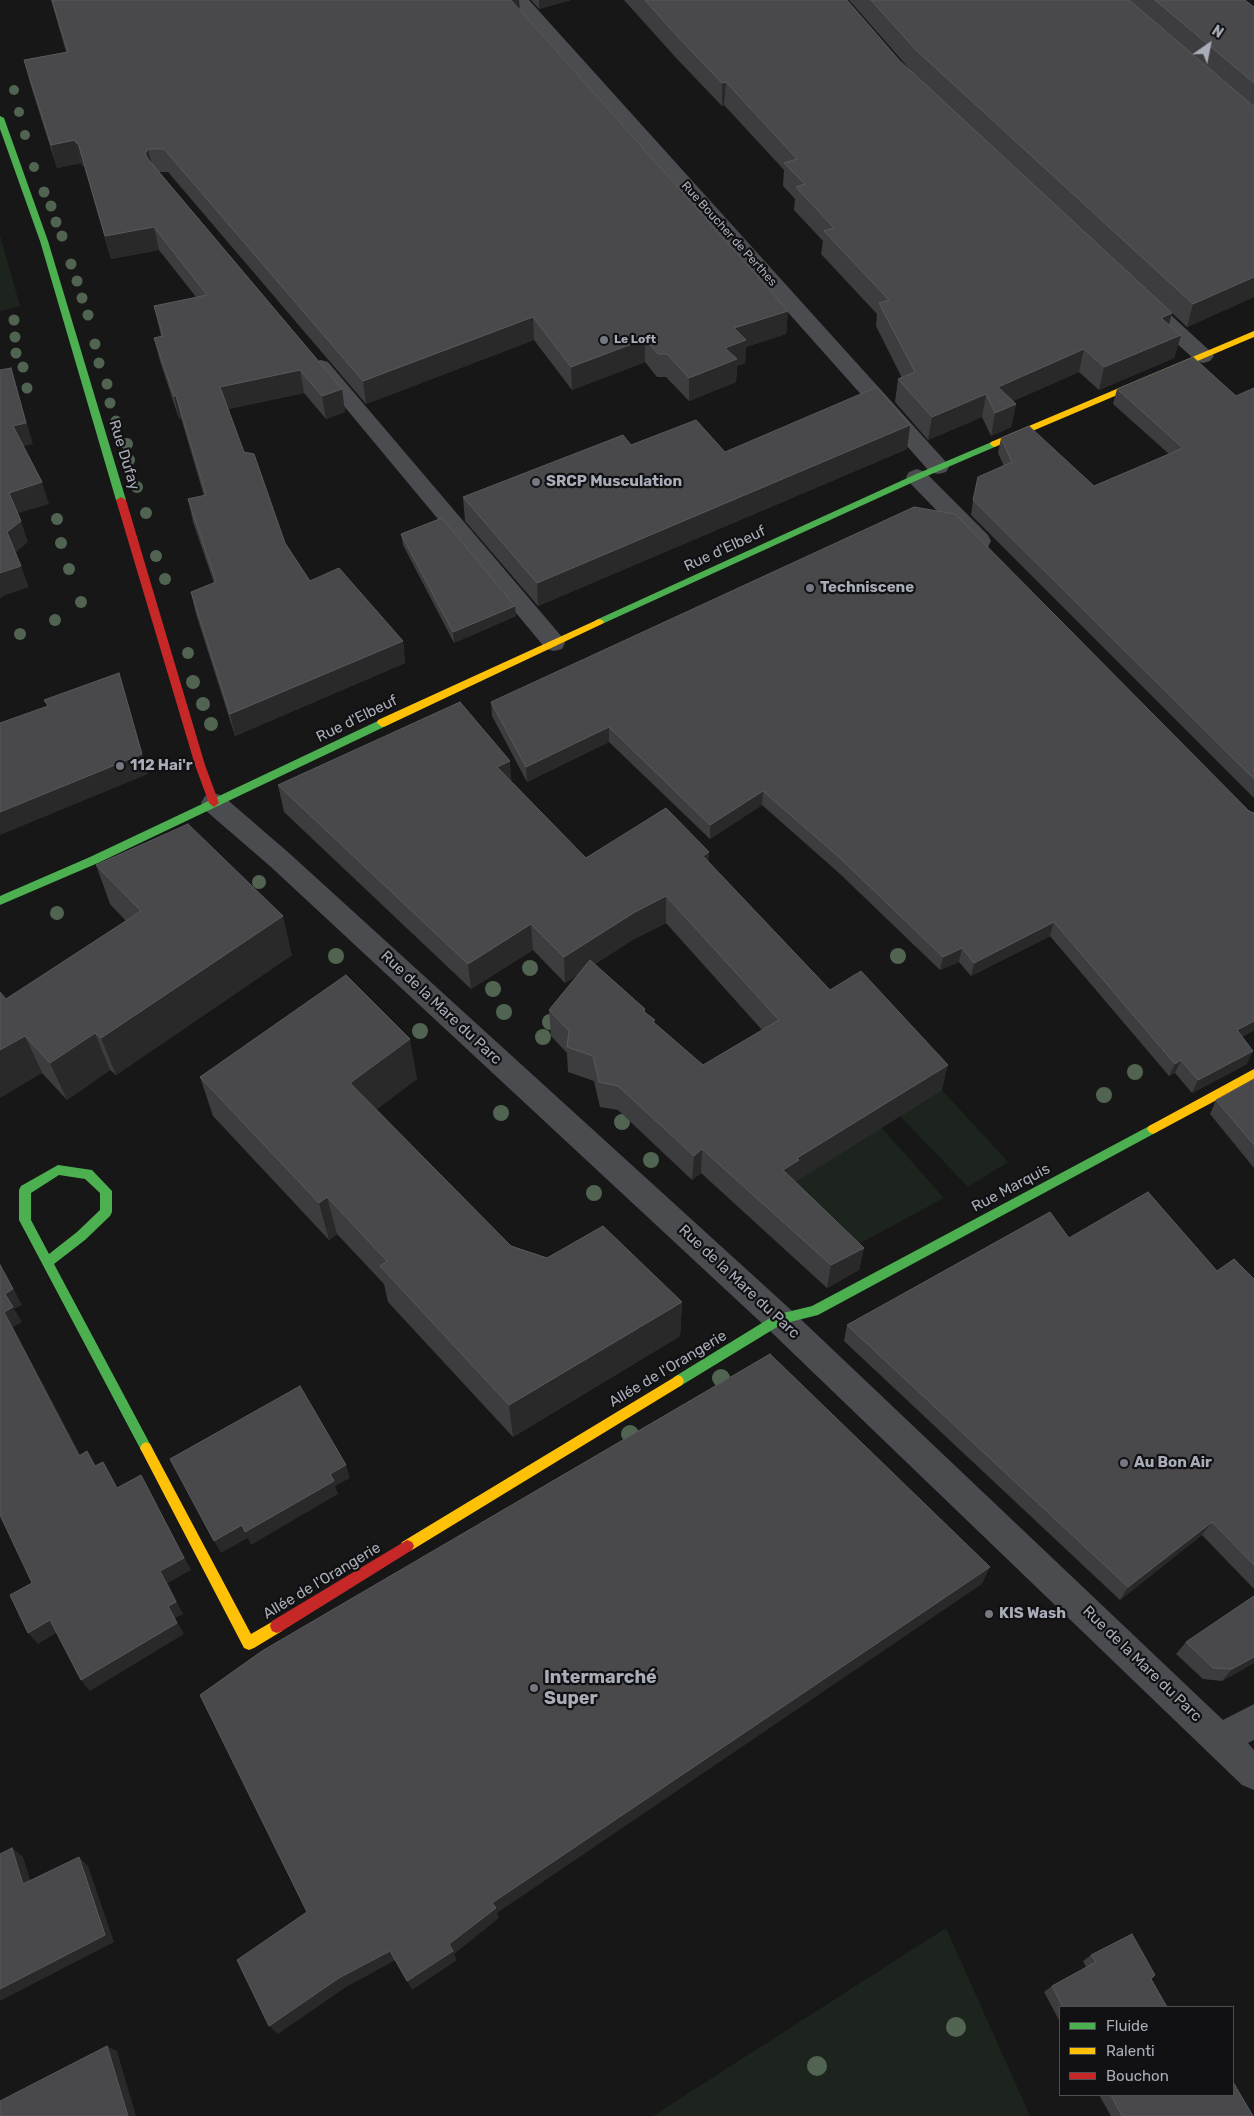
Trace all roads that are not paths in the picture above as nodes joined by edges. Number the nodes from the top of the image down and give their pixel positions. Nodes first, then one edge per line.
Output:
1 (519, 0) edge
2 (0, 118) edge
3 (1128, 287) edge
4 (1254, 334) edge
5 (308, 350) edge
6 (1203, 356) junction
7 (938, 468) junction
8 (917, 477) junction
9 (997, 558) edge
10 (554, 643) junction
11 (214, 803) junction
12 (0, 901) edge
13 (1254, 1074) edge
14 (47, 1262) junction
15 (779, 1319) junction
16 (1254, 1721) edge
17 (1221, 1740) junction
18 (1254, 1772) edge

1 - 7 street, Rue Boucher de Perthes
2 - 11 street, Rue Dufay
3 - 6 street
4 - 6 street, Rue d'Elbeuf
5 - 10 lane
6 - 7 street, Rue d'Elbeuf
7 - 8 street, Rue d'Elbeuf
8 - 9 street
8 - 10 street, Rue d'Elbeuf
10 - 11 street, Rue d'Elbeuf
11 - 12 street, Rue d'Elbeuf
11 - 15 street, Rue de la Mare du Parc
13 - 15 street, Rue Marquis
14 - 14 street, Allée de l'Orangerie
14 - 15 street, Allée de l'Orangerie
15 - 17 street, Rue de la Mare du Parc
16 - 17 street
17 - 18 street, Rue de la Mare du Parc

